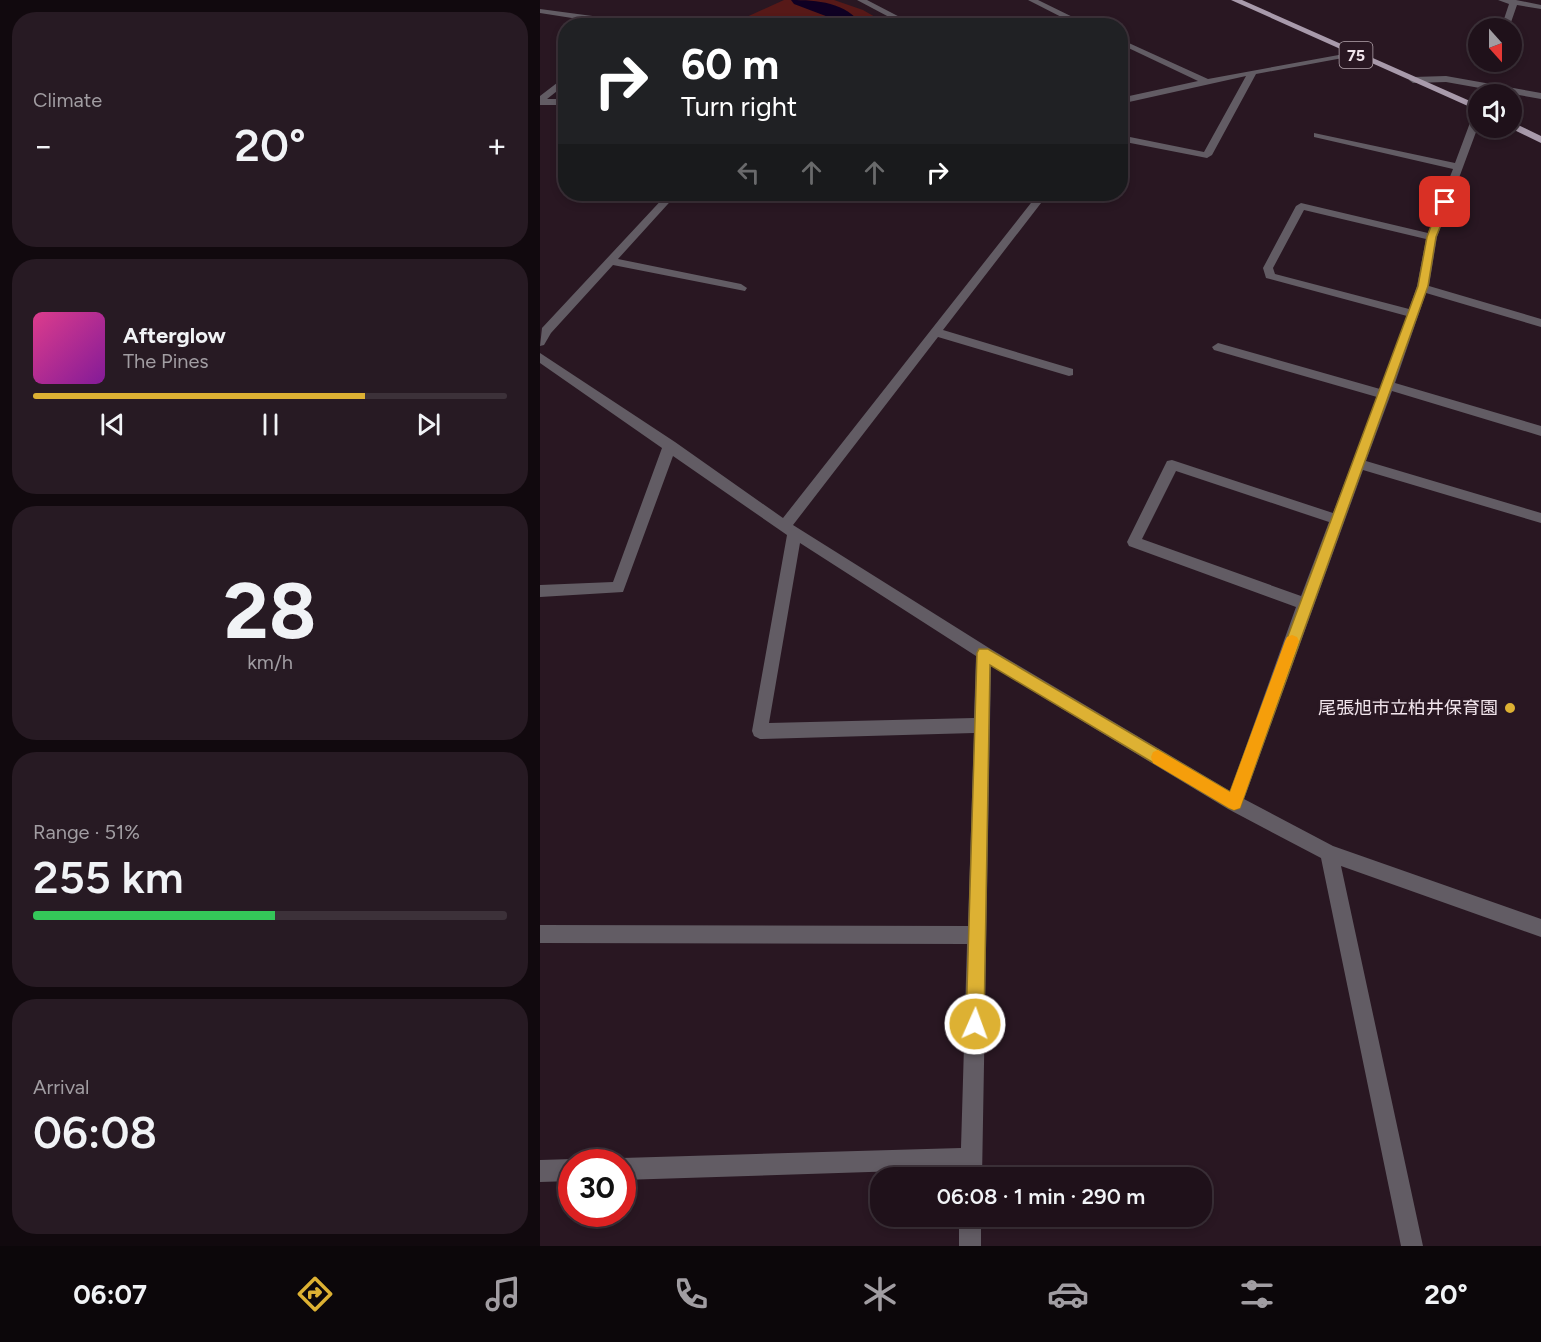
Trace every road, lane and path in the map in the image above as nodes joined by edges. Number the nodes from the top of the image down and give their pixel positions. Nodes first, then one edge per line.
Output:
1 (861, 0) edge
2 (1032, 0) edge
3 (1235, 0) edge
4 (1502, 0) edge
5 (1513, 1) edge
6 (1541, 7) edge
7 (540, 11) edge
8 (592, 18) edge
9 (897, 18) edge
10 (1070, 18) edge
11 (1508, 18) edge
12 (1128, 45) edge
13 (1355, 55) junction
14 (1253, 72) junction
15 (1413, 80) junction
16 (1207, 82) junction
17 (558, 86) edge
18 (1541, 96) edge
19 (1128, 99) edge
20 (540, 101) edge
21 (558, 102) edge
22 (1468, 105) edge
23 (1522, 130) edge
24 (1317, 135) dead end
25 (1469, 138) edge
26 (1128, 140) edge
27 (1541, 140) edge
28 (1458, 167) junction
29 (666, 201) edge
30 (1038, 201) edge
31 (1432, 237) junction
32 (610, 261) junction
33 (741, 288) dead end
34 (1422, 288) junction
35 (1413, 314) junction
36 (1541, 323) edge
37 (543, 330) edge
38 (935, 332) junction
39 (540, 342) edge
40 (1218, 347) dead end
41 (540, 357) edge
42 (1069, 372) dead end
43 (1386, 390) junction
44 (1541, 431) edge
45 (670, 445) junction
46 (1357, 463) junction
47 (1541, 518) edge
48 (1336, 519) junction
49 (790, 529) junction
50 (540, 591) edge
51 (1305, 604) junction
52 (984, 653) junction
53 (982, 725) junction
54 (1234, 803) junction
55 (1329, 853) junction
56 (1541, 928) edge
57 (540, 934) edge
58 (978, 934) junction
59 (971, 1167) edge
60 (870, 1168) edge
61 (636, 1169) edge
62 (558, 1170) edge
63 (540, 1171) edge
64 (970, 1227) edge
65 (970, 1246) edge
66 (1412, 1246) edge

1 - 9 street
2 - 10 street
3 - 13 main road, 75
4 - 5 street
5 - 6 street
5 - 11 street
7 - 8 street
12 - 16 street
13 - 14 street
13 - 15 main road, 75
14 - 16 street
14 - 26 street
15 - 18 street
15 - 22 main road, 75
16 - 19 street
17 - 20 street
20 - 21 street
23 - 27 main road
24 - 28 street
25 - 28 street
28 - 31 street
29 - 32 street
30 - 38 street
31 - 34 street
31 - 35 street
32 - 33 street
32 - 37 street
34 - 35 street
34 - 36 street
35 - 43 street
37 - 39 street
38 - 42 street
38 - 49 street
40 - 43 street
41 - 45 street
43 - 44 street
43 - 46 street
45 - 49 street
45 - 50 street
46 - 47 street
46 - 48 street
48 - 51 street
48 - 51 street
49 - 52 street
49 - 53 street
51 - 54 street
52 - 53 street
52 - 54 street
53 - 58 street
54 - 55 street
55 - 56 street
55 - 66 street
57 - 58 street
58 - 59 street
60 - 61 street
62 - 63 street
64 - 65 street

